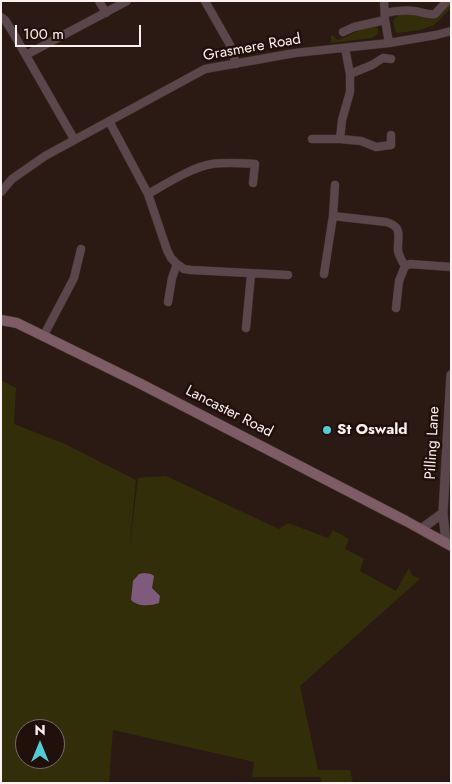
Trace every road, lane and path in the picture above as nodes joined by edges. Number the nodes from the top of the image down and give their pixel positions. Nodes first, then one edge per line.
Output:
1 (99, 1) edge
2 (127, 1) edge
3 (205, 1) edge
4 (384, 1) edge
5 (444, 2) edge
6 (106, 13) junction
7 (384, 16) junction
8 (1, 17) edge
9 (451, 31) edge
10 (342, 32) dead end
11 (389, 44) junction
12 (345, 48) junction
13 (26, 55) junction
14 (391, 59) dead end
15 (236, 64) junction
16 (350, 74) junction
17 (109, 121) junction
18 (391, 135) dead end
19 (74, 139) junction
20 (312, 139) dead end
21 (340, 139) junction
22 (253, 183) dead end
23 (335, 185) dead end
24 (1, 192) edge
25 (148, 194) junction
26 (333, 216) junction
27 (81, 249) dead end
28 (177, 264) junction
29 (405, 266) junction
30 (451, 267) edge
31 (251, 274) junction
32 (324, 274) dead end
33 (288, 275) dead end
34 (168, 302) dead end
35 (396, 308) dead end
36 (1, 320) edge
37 (246, 328) dead end
38 (44, 336) junction
39 (451, 375) edge
40 (450, 423) edge
41 (443, 513) junction
42 (421, 529) junction
43 (445, 543) edge

1 - 6 street
2 - 6 street
3 - 15 street
4 - 7 street
5 - 7 street
6 - 13 street
7 - 10 street
7 - 11 street
8 - 13 street
9 - 11 street, Grasmere Road
11 - 12 street, Grasmere Road
12 - 15 street, Grasmere Road
12 - 16 street
13 - 19 street
14 - 16 street
15 - 17 street, Grasmere Road
16 - 21 street
17 - 19 street, Grasmere Road
17 - 25 street
18 - 21 street
19 - 24 street, Grasmere Road
20 - 21 street
22 - 25 street
23 - 26 street
25 - 28 street
26 - 29 street
26 - 32 street
27 - 38 street
28 - 31 street
28 - 34 street
29 - 30 street
29 - 35 street
31 - 33 street
31 - 37 street
36 - 38 main road, Lancaster Road
38 - 42 main road, Lancaster Road
39 - 40 street, Pilling Lane
40 - 41 street, Pilling Lane
41 - 42 street
41 - 43 street, Pilling Lane
42 - 43 main road, Lancaster Road

